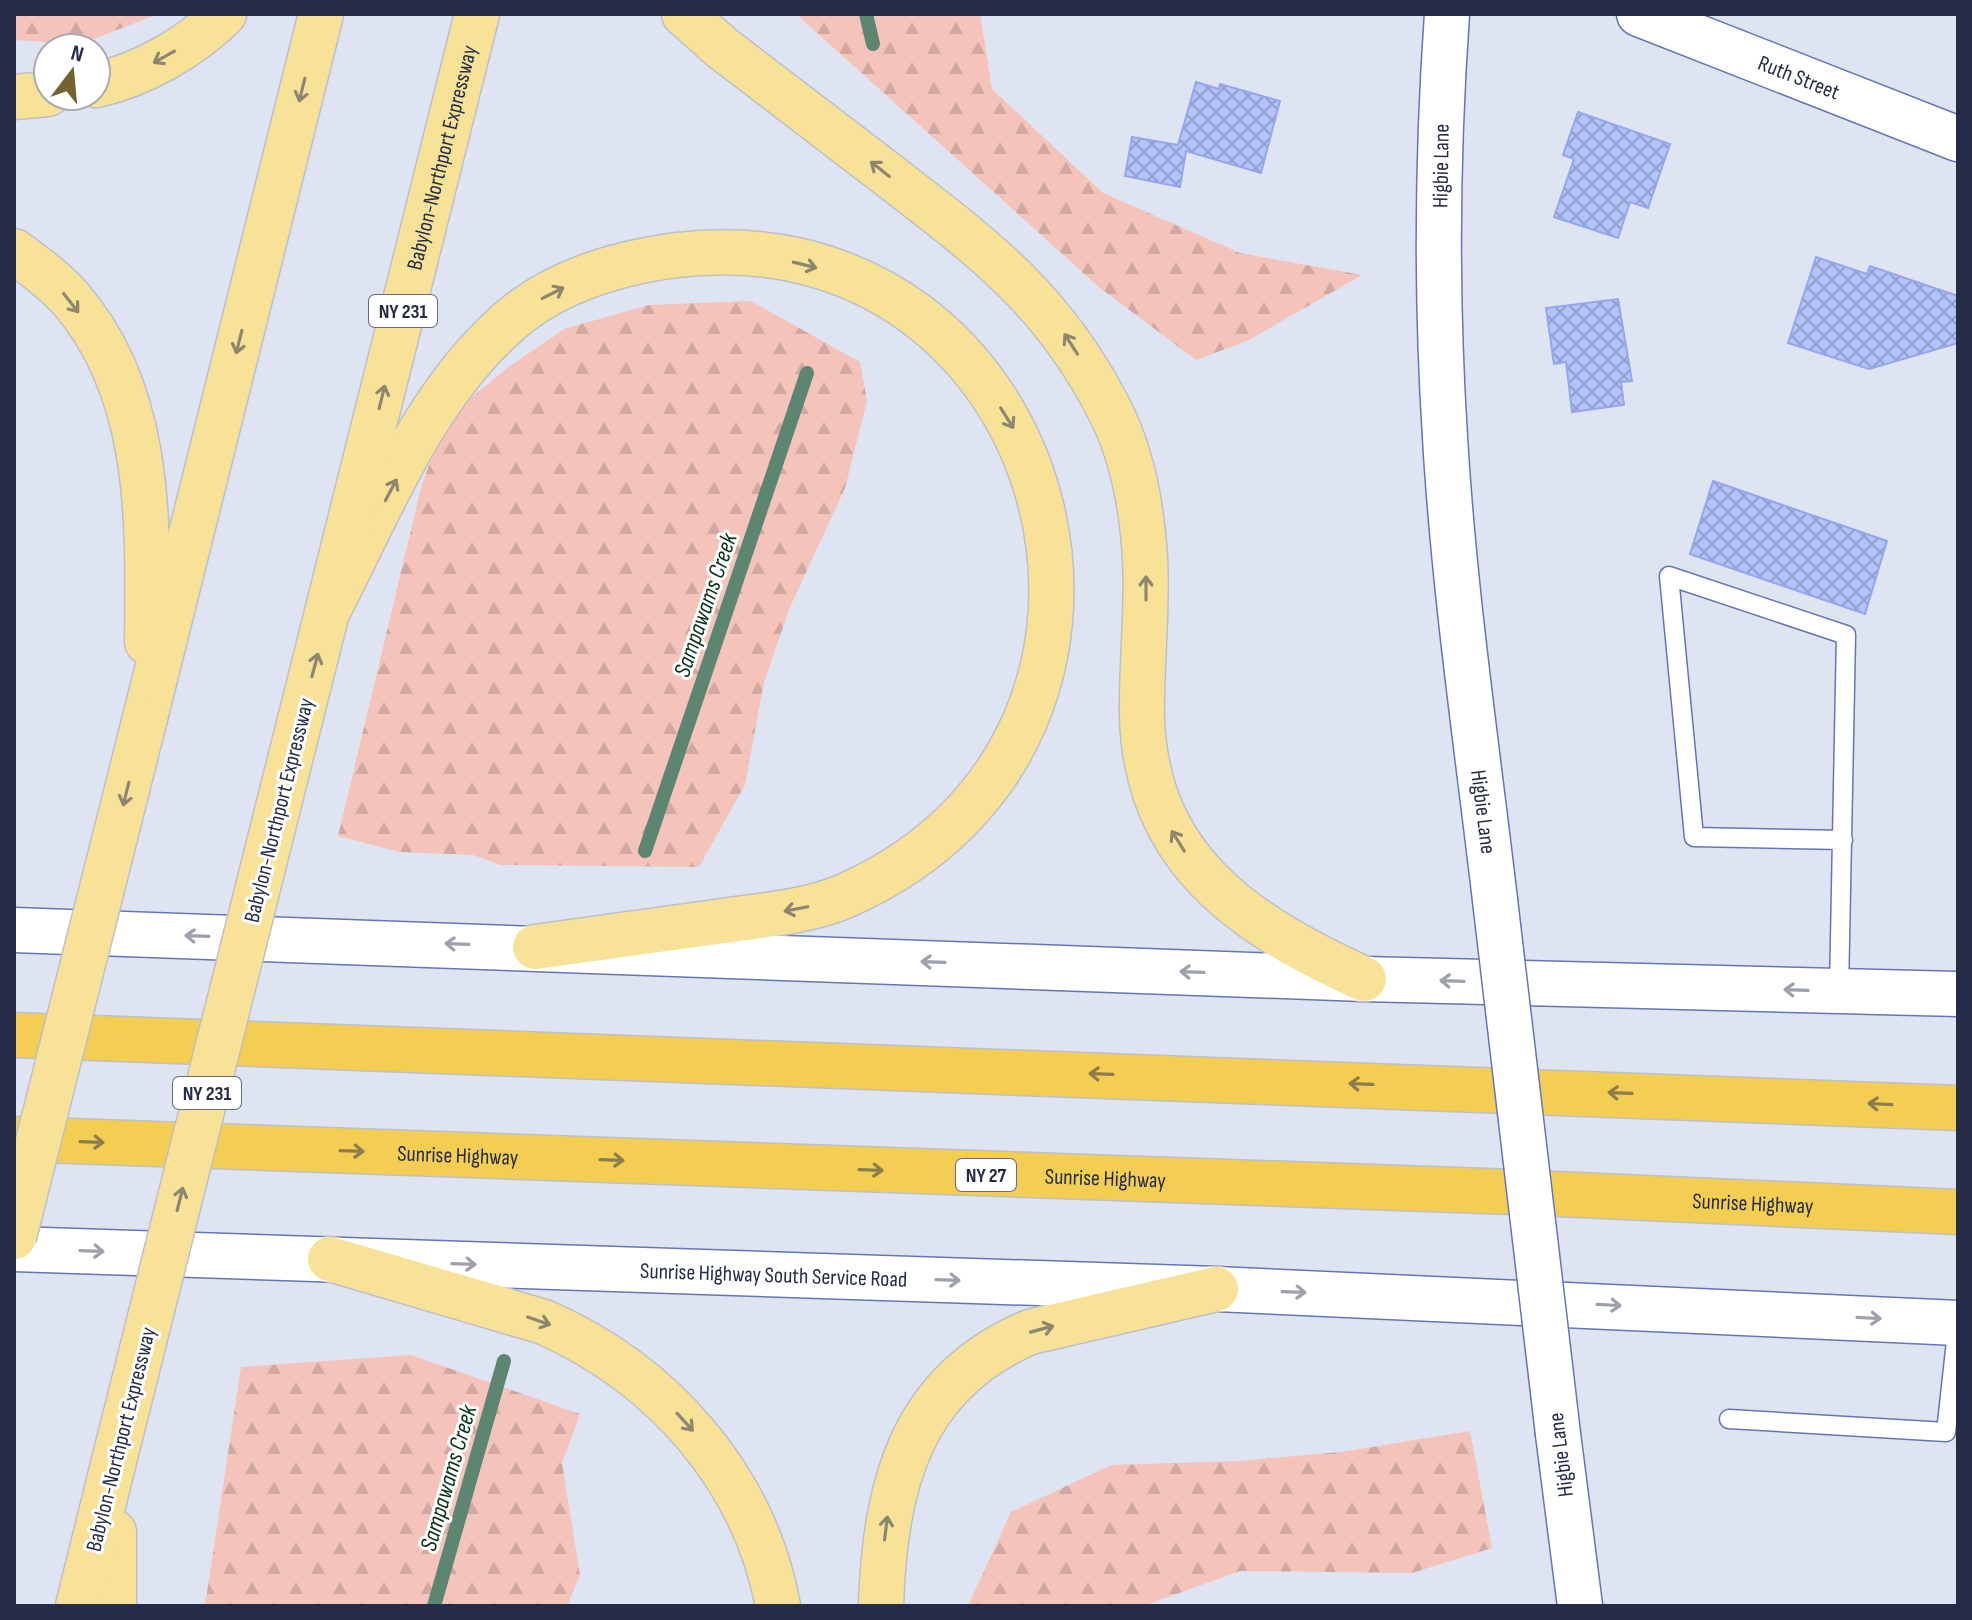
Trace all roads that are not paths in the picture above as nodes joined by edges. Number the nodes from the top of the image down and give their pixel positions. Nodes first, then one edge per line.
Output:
1 (224, 14) edge
2 (321, 14) edge
3 (477, 14) edge
4 (684, 14) edge
5 (1447, 14) edge
6 (1639, 14) edge
7 (112, 79) edge
8 (1958, 139) edge
9 (14, 251) edge
10 (329, 609) junction
11 (145, 718) junction
12 (1843, 840) junction
13 (14, 930) edge
14 (535, 947) junction
15 (1364, 979) junction
16 (1839, 991) junction
17 (1958, 994) edge
18 (14, 1035) edge
19 (1958, 1108) edge
20 (14, 1139) edge
21 (1958, 1212) edge
22 (14, 1237) edge
23 (14, 1249) edge
24 (330, 1259) junction
25 (1216, 1289) junction
26 (1958, 1323) edge
27 (1729, 1419) dead end
28 (113, 1465) junction
29 (78, 1606) edge
30 (114, 1606) edge
31 (778, 1606) edge
32 (881, 1606) edge
33 (1580, 1606) edge

1 -> 7 main road
2 -> 11 main road
10 -> 3 main road, Babylon-Northport Expressway / NY 231
15 -> 4 main road
5 - 33 main road, Higbie Lane, bridge
6 - 8 main road, Ruth Street
9 -> 11 main road
10 -> 14 main road
28 -> 10 main road, Babylon-Northport Expressway / NY 231, bridge
11 -> 22 main road, bridge
12 - 12 lane
12 - 16 lane
14 -> 13 main road
15 -> 14 main road
16 -> 15 main road
16 - 17 main road
19 -> 18 highway
20 -> 21 highway, Sunrise Highway / NY 27
23 -> 24 main road
24 -> 25 main road, Sunrise Highway South Service Road
24 -> 31 main road
25 -> 26 main road
32 -> 25 main road
26 - 27 lane
28 - 29 main road, Babylon-Northport Expressway / NY 231
28 - 30 main road

